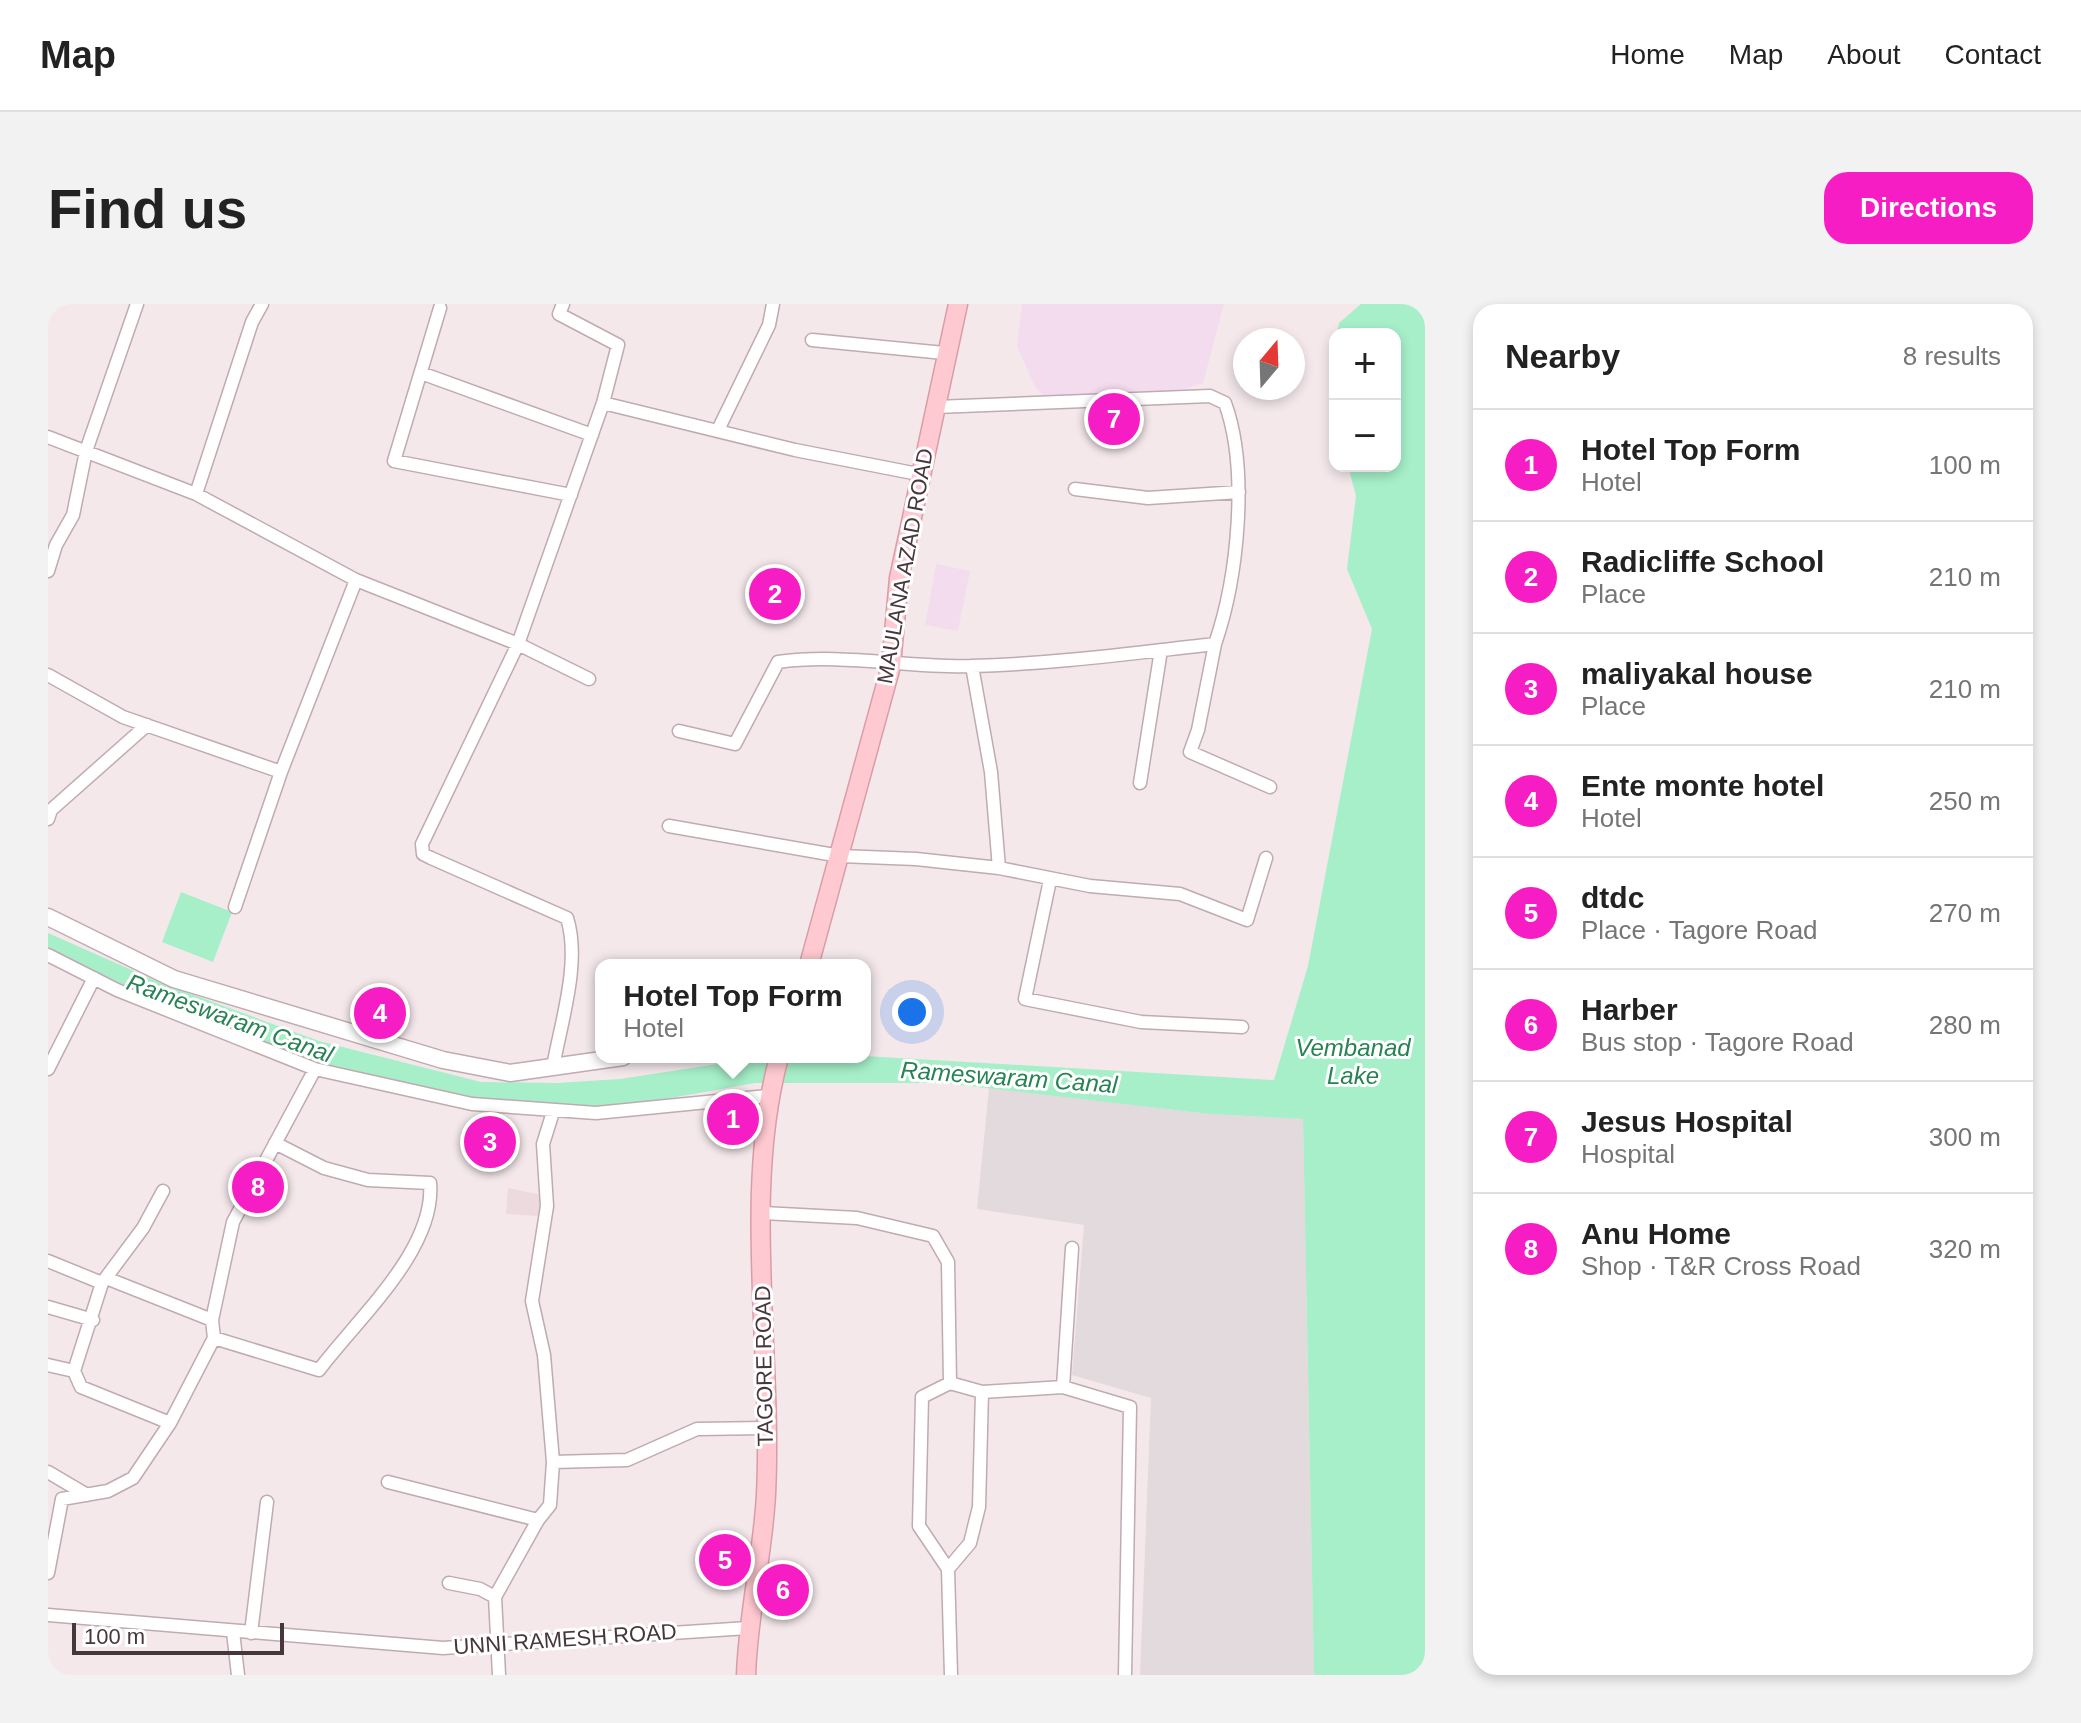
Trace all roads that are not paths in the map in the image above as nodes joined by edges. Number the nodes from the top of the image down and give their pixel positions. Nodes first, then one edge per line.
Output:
1 (137, 304) edge
2 (262, 304) edge
3 (563, 304) edge
4 (773, 304) edge
5 (958, 304) edge
6 (440, 308) dead end
7 (812, 340) dead end
8 (944, 353) junction
9 (421, 373) junction
10 (603, 403) junction
11 (936, 407) junction
12 (718, 430) junction
13 (592, 435) junction
14 (48, 437) edge
15 (86, 451) junction
16 (918, 474) junction
17 (1075, 489) dead end
18 (1239, 492) junction
19 (196, 494) junction
20 (571, 495) junction
21 (48, 571) edge
22 (356, 580) junction
23 (518, 644) junction
24 (1215, 644) junction
25 (1161, 650) junction
26 (891, 666) junction
27 (972, 666) junction
28 (48, 675) edge
29 (589, 679) dead end
30 (147, 725) junction
31 (679, 731) dead end
32 (281, 772) junction
33 (1140, 783) dead end
34 (1270, 787) dead end
35 (48, 819) edge
36 (669, 826) dead end
37 (840, 856) junction
38 (1266, 858) dead end
39 (999, 868) junction
40 (1050, 880) junction
41 (235, 907) dead end
42 (48, 917) edge
43 (48, 955) edge
44 (811, 959) edge
45 (94, 978) junction
46 (1242, 1027) dead end
47 (595, 1061) edge
48 (777, 1063) edge
49 (553, 1067) junction
50 (48, 1069) edge
51 (315, 1069) junction
52 (769, 1094) junction
53 (553, 1112) junction
54 (275, 1143) junction
55 (163, 1191) dead end
56 (763, 1213) junction
57 (1072, 1248) dead end
58 (48, 1261) edge
59 (104, 1280) junction
60 (48, 1307) edge
61 (93, 1320) junction
62 (212, 1320) junction
63 (214, 1338) junction
64 (48, 1365) edge
65 (74, 1371) junction
66 (950, 1383) junction
67 (1063, 1387) junction
68 (982, 1392) junction
69 (170, 1423) junction
70 (764, 1428) junction
71 (553, 1462) junction
72 (48, 1472) edge
73 (388, 1482) dead end
74 (87, 1495) junction
75 (267, 1502) dead end
76 (538, 1520) junction
77 (948, 1569) junction
78 (48, 1573) edge
79 (449, 1583) dead end
80 (495, 1597) junction
81 (48, 1615) edge
82 (748, 1628) junction
83 (233, 1632) junction
84 (251, 1633) junction
85 (499, 1647) junction
86 (238, 1675) edge
87 (499, 1675) edge
88 (746, 1675) edge
89 (951, 1675) edge
90 (1125, 1675) edge

1 - 15 street
2 - 19 street
3 - 10 street
4 - 12 street
5 - 8 main road, MAULANA AZAD ROAD
6 - 9 street
7 - 8 street
8 - 11 main road, MAULANA AZAD ROAD
9 - 13 street
9 - 20 street
10 - 12 street
10 - 13 street
11 - 16 main road, MAULANA AZAD ROAD
11 - 18 street
12 - 16 street
13 - 20 street
14 - 15 street
15 - 19 street
15 - 21 street
16 - 26 main road, MAULANA AZAD ROAD
17 - 18 street
18 - 24 street
19 - 22 street
20 - 23 street
22 - 23 street
22 - 32 street
23 - 29 street
23 - 49 street
24 - 25 street
24 - 34 street
25 - 27 street
25 - 33 street
26 - 27 street
26 - 31 street
26 - 37 main road, MAULANA AZAD ROAD
27 - 39 street
28 - 30 street
30 - 32 street
30 - 35 street
32 - 41 street
36 - 37 street
37 - 39 street
37 - 44 main road, MAULANA AZAD ROAD
38 - 40 street
39 - 40 street
40 - 46 street
42 - 49 street
43 - 45 street
45 - 50 street
45 - 51 street
47 - 49 street
48 - 52 main road, TAGORE ROAD
51 - 53 street
51 - 54 street
52 - 53 street
52 - 56 main road, TAGORE ROAD
53 - 71 street
54 - 62 street
54 - 63 street
55 - 59 street
56 - 66 street
56 - 70 main road, TAGORE ROAD
57 - 67 street
58 - 59 street
59 - 61 street
59 - 62 street
60 - 61 street
61 - 65 street
62 - 63 street
63 - 69 street
64 - 65 street
65 - 69 street
66 - 68 street
66 - 77 street
67 - 68 street
67 - 90 street
68 - 77 street
69 - 74 street
70 - 71 street
70 - 82 main road, TAGORE ROAD
71 - 76 street
72 - 74 street
73 - 76 street
74 - 78 street
75 - 84 street
76 - 80 street
77 - 89 street
79 - 80 street
80 - 85 street
81 - 83 street, UNNI RAMESH ROAD
82 - 85 street, UNNI RAMESH ROAD
82 - 88 main road, TAGORE ROAD
83 - 84 street, UNNI RAMESH ROAD
83 - 86 street
84 - 85 street, UNNI RAMESH ROAD
85 - 87 street

